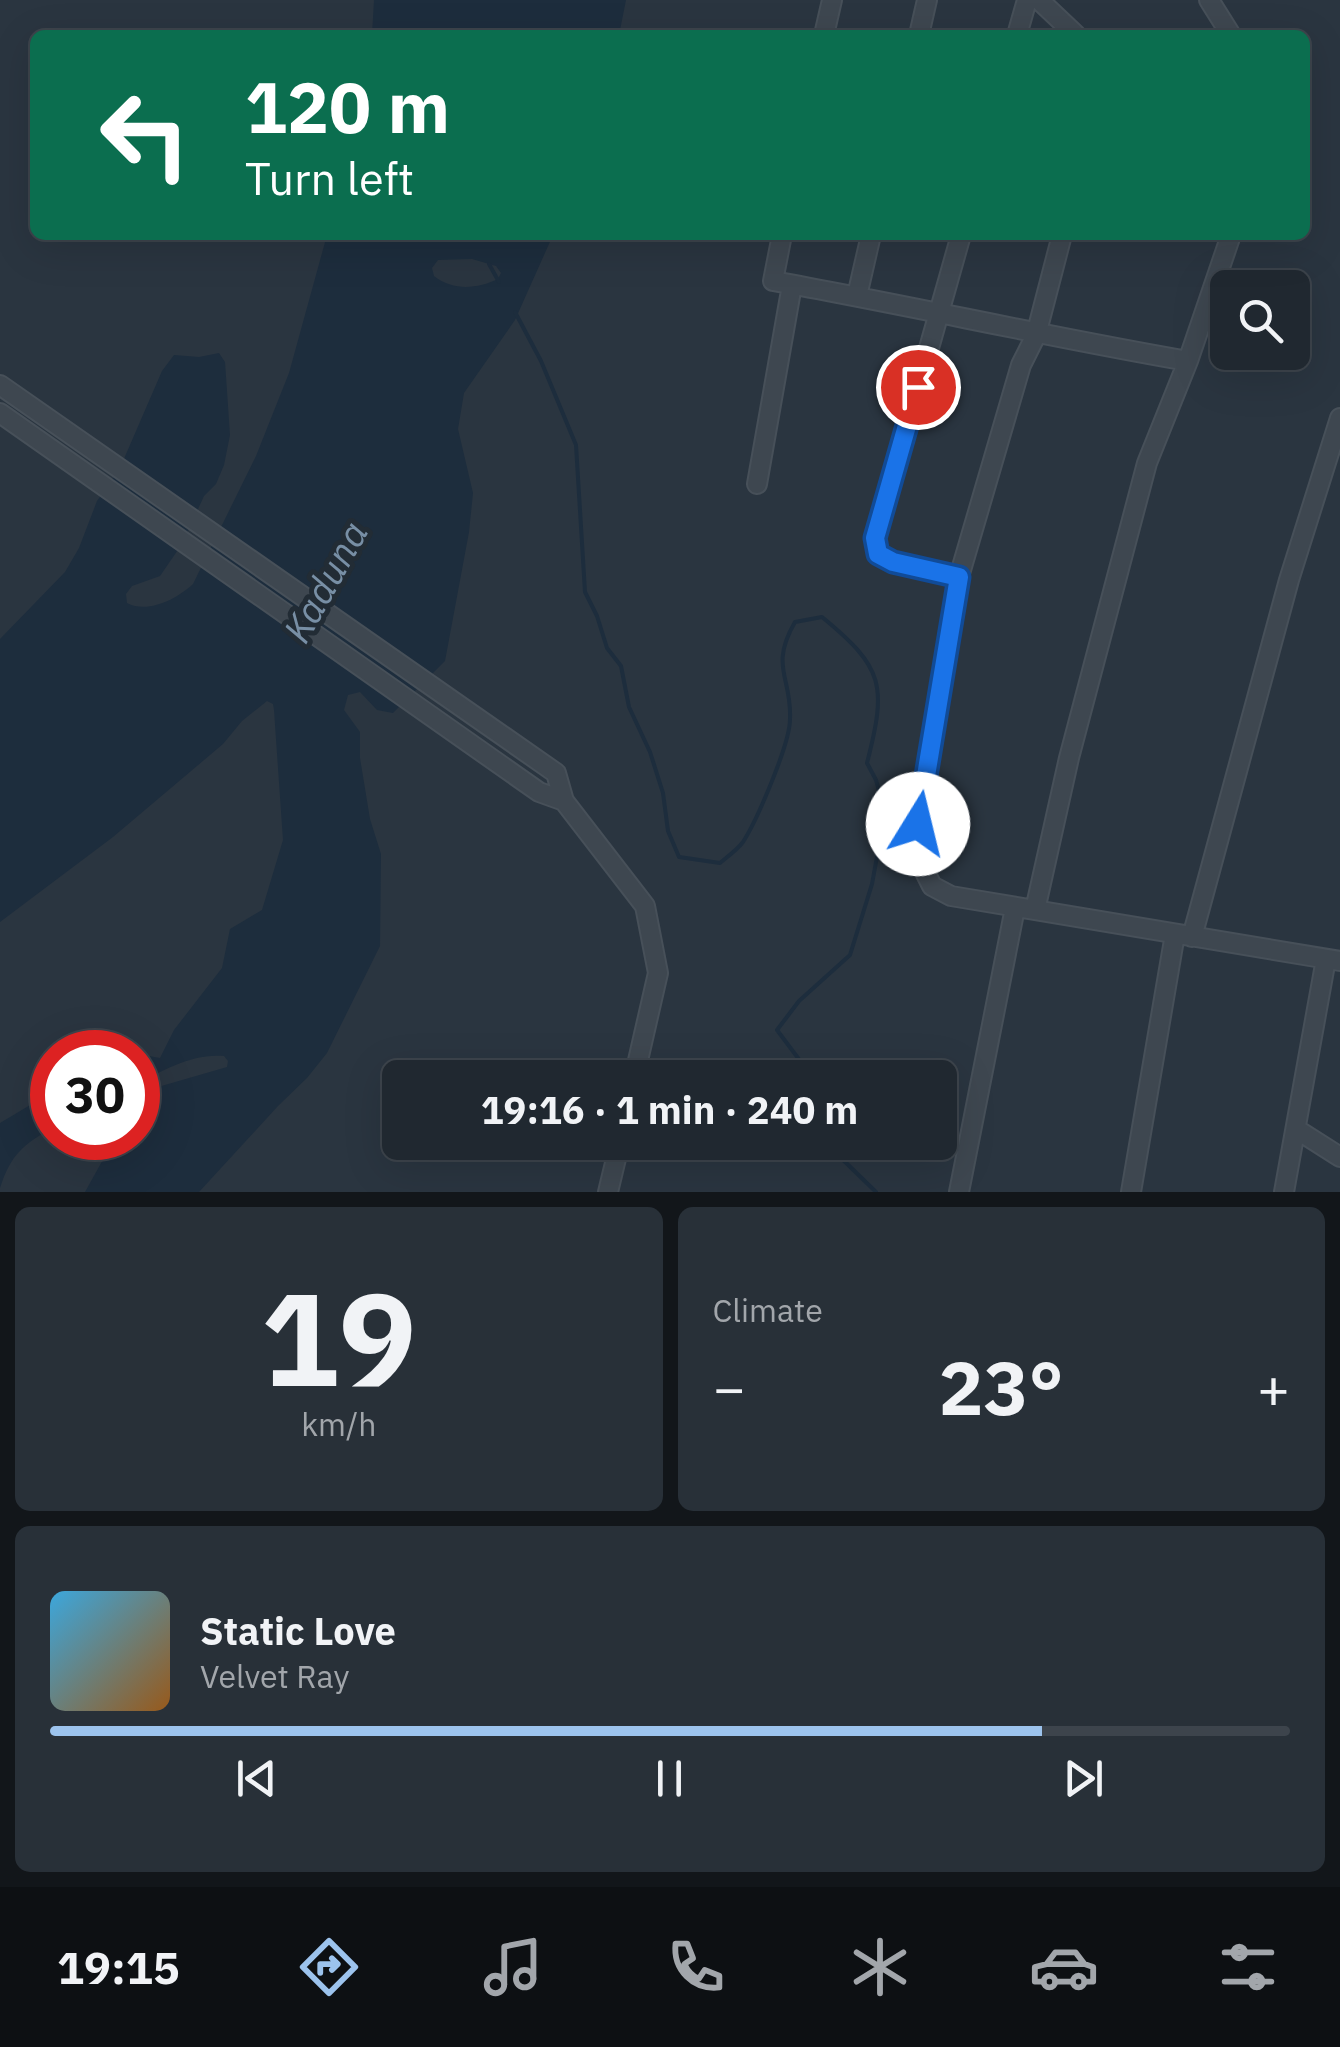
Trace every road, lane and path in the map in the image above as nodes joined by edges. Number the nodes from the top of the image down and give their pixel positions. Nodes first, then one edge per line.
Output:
1 (832, 0) edge
2 (927, 0) edge
3 (1027, 0) edge
4 (1039, 0) edge
5 (1208, 0) edge
6 (825, 30) edge
7 (920, 30) edge
8 (1019, 30) edge
9 (1071, 30) edge
10 (1228, 30) edge
11 (781, 240) edge
12 (870, 240) edge
13 (959, 240) edge
14 (1061, 240) edge
15 (1229, 240) edge
16 (792, 285) junction
17 (856, 296) junction
18 (939, 312) junction
19 (1036, 335) junction
20 (1188, 361) junction
21 (0, 384) edge
22 (0, 413) edge
23 (1340, 418) edge
24 (757, 484) dead end
25 (959, 577) junction
26 (564, 801) junction
27 (1014, 908) junction
28 (1035, 910) junction
29 (1183, 936) junction
30 (1333, 960) edge
31 (638, 1060) edge
32 (1296, 1129) junction
33 (1340, 1156) edge
34 (616, 1160) edge
35 (608, 1192) edge
36 (959, 1192) edge
37 (1131, 1192) edge
38 (1284, 1192) edge

1 - 6 street
2 - 7 street
3 - 8 street
4 - 9 street
5 - 10 street
11 - 16 street
12 - 17 street
13 - 18 street
14 - 19 street
15 - 20 street
16 - 17 street
16 - 24 street
17 - 18 street
18 - 19 street
18 - 25 street
19 - 20 street
19 - 25 street
20 - 28 street
21 - 26 street
22 - 26 street
23 - 29 street
25 - 27 street
26 - 31 street
27 - 28 street
27 - 36 street
28 - 29 street
29 - 30 street
29 - 37 street
30 - 32 street
32 - 33 street
32 - 38 street
34 - 35 street

